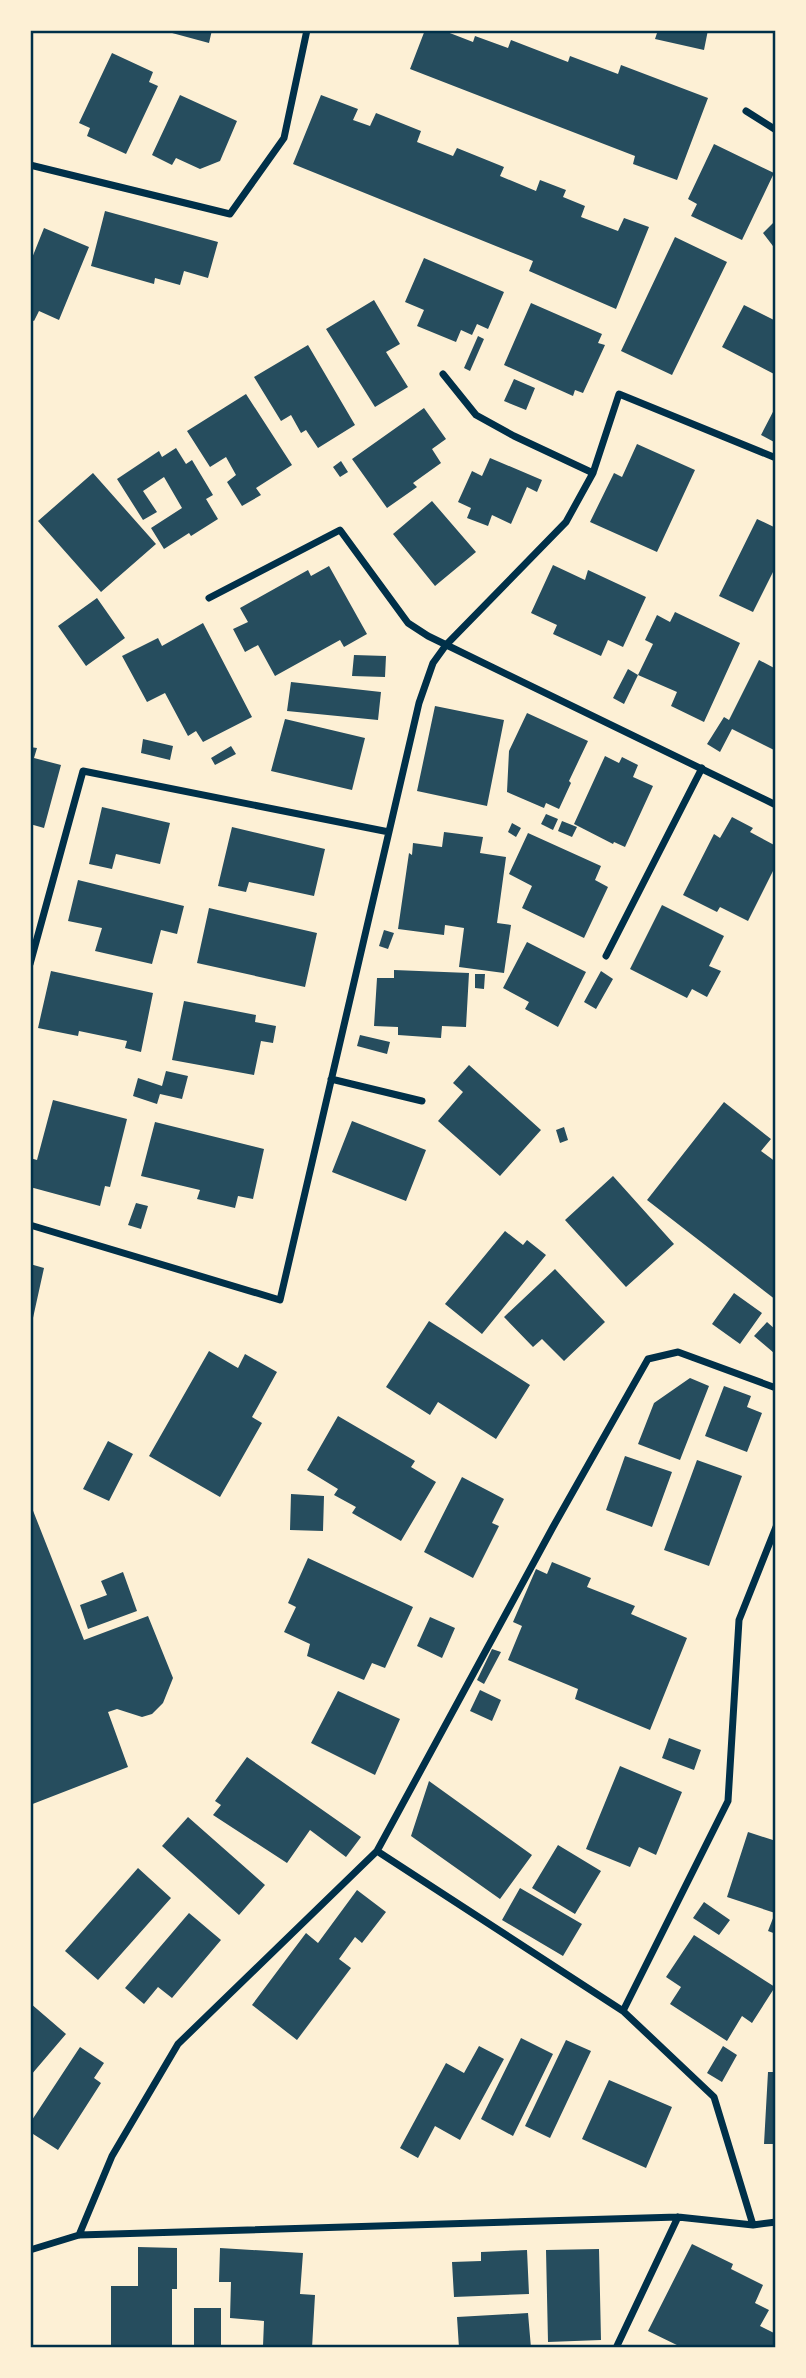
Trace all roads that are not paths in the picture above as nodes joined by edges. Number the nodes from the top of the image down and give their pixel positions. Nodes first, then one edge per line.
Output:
1 (307, 30) edge
2 (746, 111) dead end
3 (776, 130) edge
4 (30, 166) edge
5 (443, 374) dead end
6 (776, 458) edge
7 (593, 473) junction
8 (209, 598) dead end
9 (446, 645) junction
10 (702, 768) junction
11 (776, 805) edge
12 (389, 832) junction
13 (606, 956) dead end
14 (30, 964) edge
15 (331, 1079) junction
16 (422, 1101) dead end
17 (30, 1225) edge
18 (776, 1388) edge
19 (776, 1527) edge
20 (377, 1851) junction
21 (623, 2011) junction
22 (678, 2217) junction
23 (776, 2222) edge
24 (753, 2225) junction
25 (79, 2235) junction
26 (30, 2250) edge
27 (616, 2348) edge

1 - 4 street
2 - 3 street
5 - 7 street
6 - 7 street
7 - 9 street
8 - 9 street
9 - 10 street
9 - 12 street
10 - 11 street
10 - 13 street
12 - 14 street
12 - 15 street
15 - 16 street
15 - 17 street
18 - 20 street
19 - 21 street
20 - 21 street
20 - 25 street
21 - 24 street
22 - 24 street
22 - 25 street
22 - 27 street
23 - 24 street
25 - 26 street

